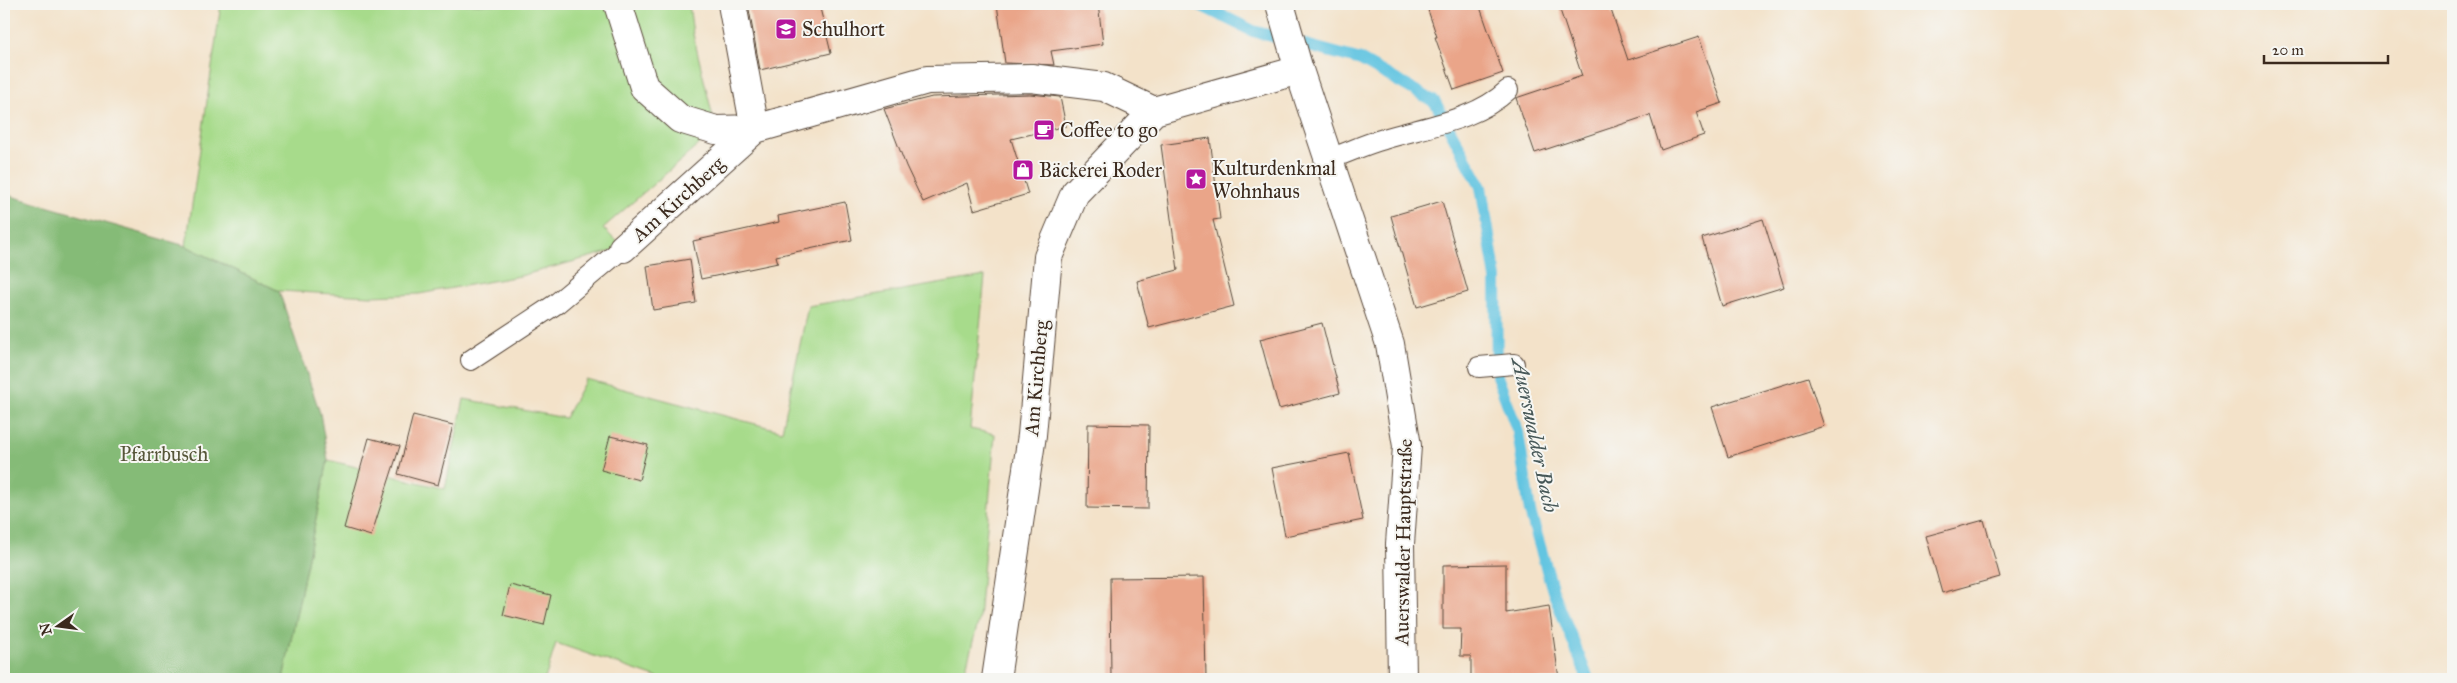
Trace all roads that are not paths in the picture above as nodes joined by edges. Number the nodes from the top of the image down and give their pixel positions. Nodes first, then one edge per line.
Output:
1 (618, 4) edge
2 (732, 4) edge
3 (1283, 14) edge
4 (1299, 68) junction
5 (1508, 90) dead end
6 (1154, 111) junction
7 (755, 129) junction
8 (1329, 159) junction
9 (623, 248) joint
10 (472, 360) dead end
11 (1514, 364) dead end
12 (1479, 367) dead end
13 (996, 679) edge
14 (1402, 679) edge

1 - 7 street, Am Kirchberg
2 - 7 street
3 - 4 street, Auerswalder Hauptstraße
4 - 6 street
4 - 8 street, Auerswalder Hauptstraße
5 - 8 lane
6 - 7 street, Am Kirchberg
6 - 13 street, Am Kirchberg
7 - 9 street, Am Kirchberg
8 - 14 street, Auerswalder Hauptstraße
9 - 10 lane
11 - 12 lane

